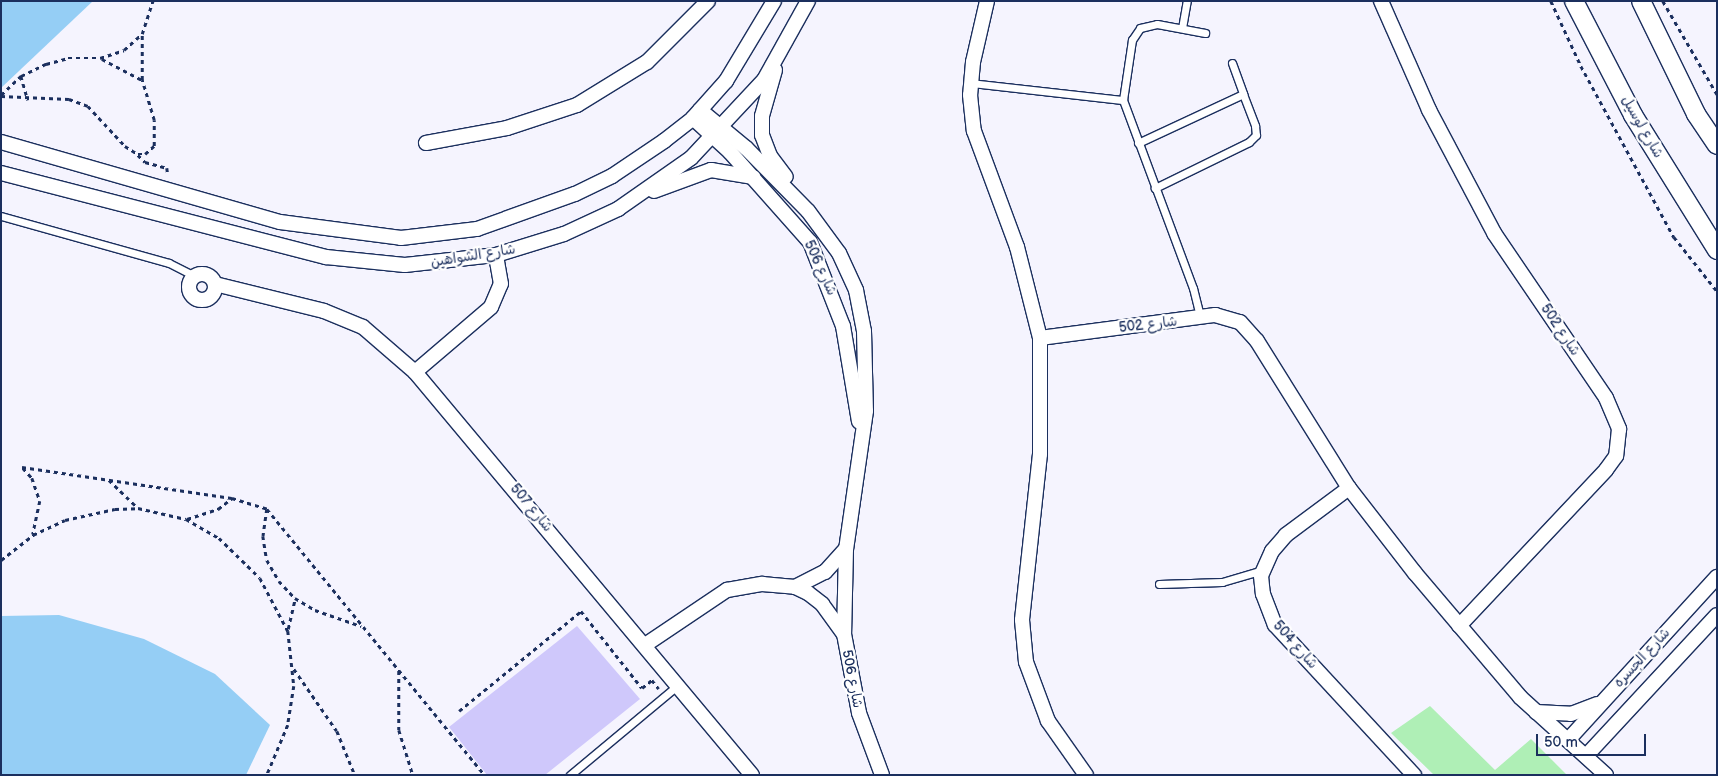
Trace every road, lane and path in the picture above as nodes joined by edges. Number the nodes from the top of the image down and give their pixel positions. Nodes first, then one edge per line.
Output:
1 (153, 1) edge
2 (708, 1) edge
3 (774, 1) edge
4 (808, 1) edge
5 (987, 1) edge
6 (1187, 1) edge
7 (1381, 1) edge
8 (1551, 1) edge
9 (1574, 1) edge
10 (1641, 1) edge
11 (1663, 1) edge
12 (1182, 28) junction
13 (1205, 33) dead end
14 (142, 34) junction
15 (100, 58) junction
16 (775, 63) junction
17 (1232, 63) dead end
18 (21, 76) junction
19 (142, 80) junction
20 (971, 83) junction
21 (1243, 94) junction
22 (1717, 94) edge
23 (1, 96) edge
24 (28, 100) junction
25 (1123, 100) junction
26 (697, 114) junction
27 (719, 132) junction
28 (1, 142) edge
29 (426, 143) dead end
30 (1138, 143) junction
31 (1717, 145) edge
32 (138, 154) junction
33 (1, 173) edge
34 (754, 177) junction
35 (1155, 188) junction
36 (646, 192) junction
37 (172, 194) junction
38 (797, 200) junction
39 (1, 216) edge
40 (1717, 250) edge
41 (496, 255) junction
42 (195, 276) junction
43 (215, 284) junction
44 (1717, 291) edge
45 (1200, 317) junction
46 (1040, 338) junction
47 (415, 372) junction
48 (861, 430) junction
49 (109, 480) junction
50 (1349, 488) junction
51 (232, 498) junction
52 (138, 508) junction
53 (266, 509) junction
54 (186, 519) junction
55 (33, 535) junction
56 (846, 549) junction
57 (1, 560) edge
58 (1263, 570) junction
59 (1717, 577) edge
60 (1159, 584) dead end
61 (795, 587) junction
62 (295, 598) junction
63 (1717, 615) edge
64 (363, 626) junction
65 (1459, 626) junction
66 (288, 631) junction
67 (844, 634) junction
68 (645, 645) junction
69 (294, 669) junction
70 (399, 670) junction
71 (652, 680) dead end
72 (678, 685) junction
73 (1602, 701) junction
74 (459, 710) dead end
75 (1536, 712) junction
76 (1568, 740) junction
77 (1586, 756) junction
78 (267, 775) edge
79 (355, 775) edge
80 (413, 775) edge
81 (485, 775) edge
82 (570, 775) edge
83 (752, 775) edge
84 (882, 775) edge
85 (1086, 775) edge
86 (1414, 775) edge
87 (1606, 775) edge

1 - 14 path
2 - 29 street
3 - 26 street, شارع الشواهين
4 - 16 street, شارع الشواهين
5 - 20 street
6 - 12 lane
7 - 65 street, شارع 502
8 - 44 path
9 - 40 street, شارع لوسيل
10 - 31 street
11 - 22 path
12 - 13 lane
12 - 25 lane
14 - 15 path
14 - 19 path
15 - 18 path
15 - 19 path
16 - 27 street, شارع الشواهين
16 - 38 street, شارع 506
17 - 21 lane
18 - 23 path
18 - 24 path
19 - 32 path
20 - 25 lane
20 - 46 street
21 - 30 lane
21 - 35 lane
23 - 24 path
24 - 32 path
25 - 30 lane
26 - 27 street, شارع 506
26 - 37 street, شارع الشواهين
27 - 34 street, شارع 506
27 - 36 street, شارع الشواهين
27 - 38 street, شارع 506
28 - 37 street, شارع الشواهين
30 - 35 lane
32 - 37 path
33 - 41 street, شارع الشواهين
34 - 36 street
34 - 48 street, شارع 506
35 - 45 lane
36 - 41 street, شارع الشواهين
38 - 48 street, شارع 506
39 - 42 lane
41 - 47 street
42 - 43 street
42 - 43 street
43 - 47 street, شارع 507
45 - 46 street, شارع 502
45 - 50 street, شارع 502
46 - 85 street
47 - 68 street, شارع 507
48 - 56 street, شارع 506
49 - 51 path
49 - 52 path
49 - 55 path
50 - 58 street
50 - 65 street, شارع 502
51 - 53 path
51 - 54 path
52 - 54 path
52 - 55 path
53 - 62 path
53 - 64 path
54 - 66 path
55 - 57 path
56 - 61 street
56 - 67 street, شارع 506
58 - 60 lane
58 - 86 street, شارع 504
59 - 73 street, شارع الجسره
61 - 67 street
61 - 68 street
62 - 64 path
62 - 66 path
63 - 77 street, شارع الجسره
64 - 70 path
65 - 75 street, شارع 502
66 - 69 path
67 - 84 street, شارع 506
68 - 72 street, شارع 507
69 - 78 path
69 - 79 path
70 - 80 path
70 - 81 path
71 - 74 path
72 - 82 lane
72 - 83 street, شارع 507
73 - 75 street
73 - 76 street, شارع الجسره
75 - 76 street, شارع 502
76 - 77 street, شارع 502
77 - 87 street, شارع 502

